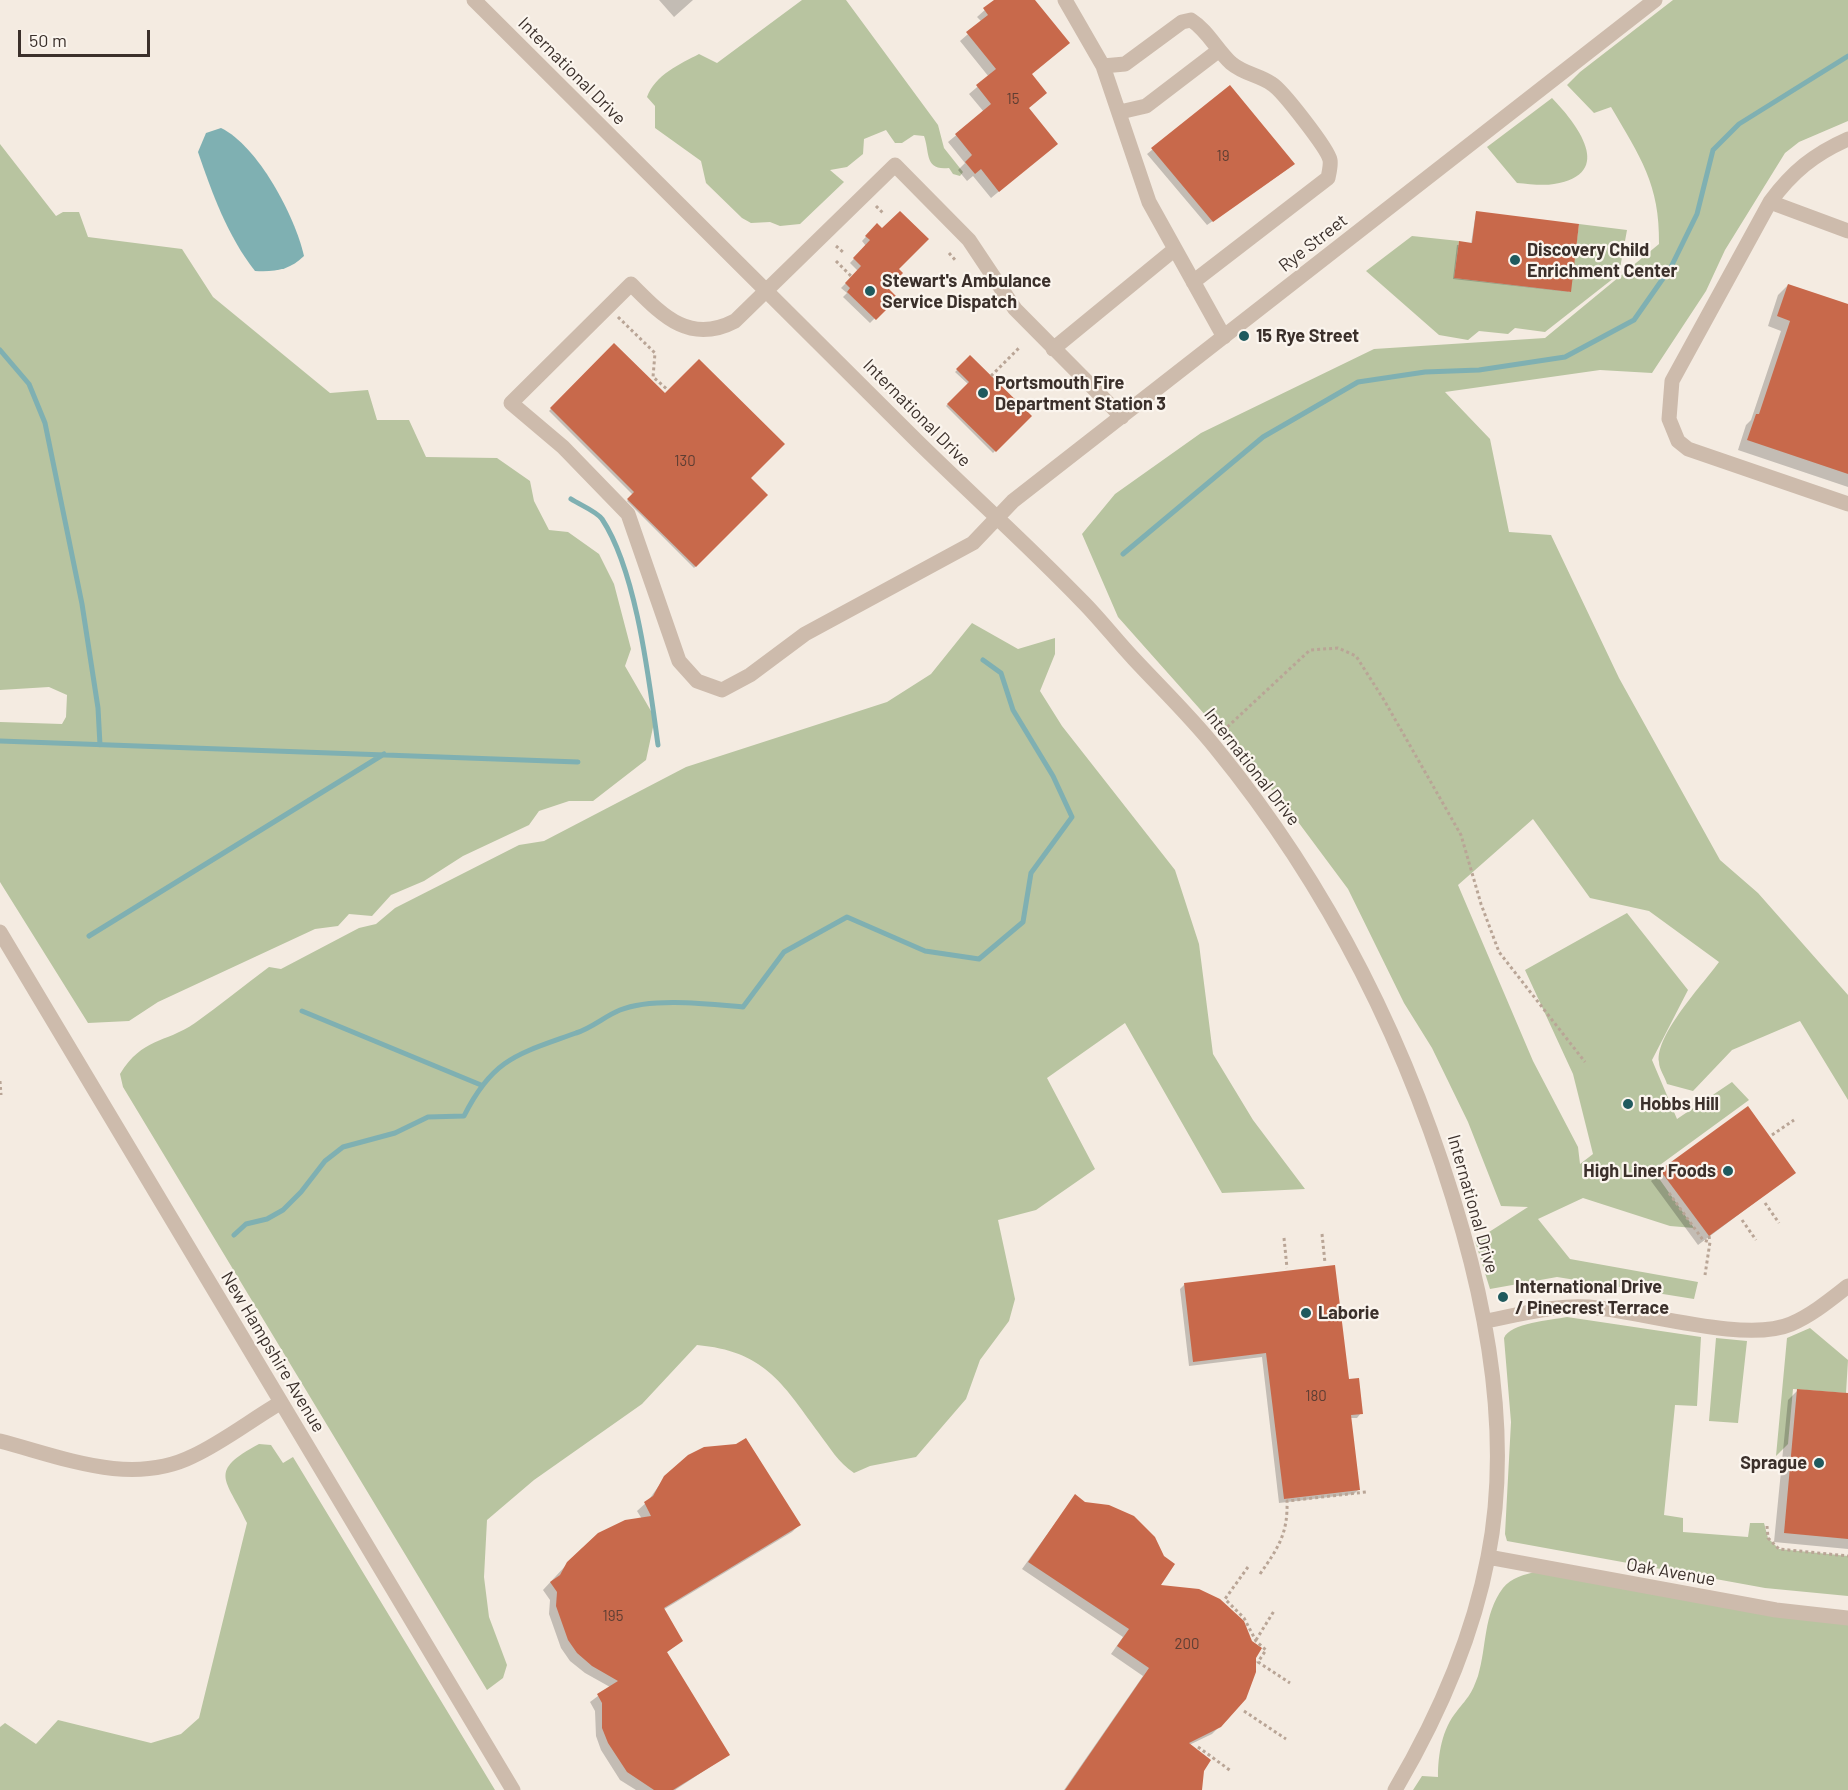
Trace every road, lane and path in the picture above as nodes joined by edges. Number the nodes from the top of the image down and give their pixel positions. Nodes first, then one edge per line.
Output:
1 (474, 0) edge
2 (1065, 0) edge
3 (1655, 0) edge
4 (1218, 51) junction
5 (1103, 66) junction
6 (1120, 112) junction
7 (1848, 139) edge
8 (1770, 202) junction
9 (1848, 231) edge
10 (1175, 249) junction
11 (949, 254) dead end
12 (836, 261) dead end
13 (956, 261) dead end
14 (851, 276) dead end
15 (1193, 282) junction
16 (767, 290) junction
17 (608, 307) junction
18 (1224, 337) junction
19 (1019, 348) dead end
20 (1053, 349) junction
21 (991, 376) dead end
22 (668, 390) dead end
23 (1122, 417) junction
24 (1848, 504) edge
25 (997, 519) junction
26 (1211, 742) junction
27 (0, 932) edge
28 (1585, 1062) dead end
29 (0, 1081) edge
30 (1, 1095) edge
31 (1794, 1120) dead end
32 (1772, 1135) dead end
33 (1669, 1193) dead end
34 (1765, 1203) dead end
35 (1742, 1220) dead end
36 (1779, 1223) dead end
37 (1322, 1234) dead end
38 (1709, 1236) dead end
39 (1284, 1238) dead end
40 (1756, 1240) dead end
41 (1710, 1242) junction
42 (1325, 1263) dead end
43 (1287, 1268) dead end
44 (1705, 1275) dead end
45 (1848, 1286) edge
46 (1486, 1321) junction
47 (280, 1403) junction
48 (0, 1441) edge
49 (1366, 1492) dead end
50 (1767, 1526) dead end
51 (1848, 1556) edge
52 (1488, 1557) junction
53 (1248, 1566) dead end
54 (1260, 1574) dead end
55 (1274, 1611) dead end
56 (1848, 1618) edge
57 (1256, 1641) junction
58 (1290, 1683) dead end
59 (1244, 1712) dead end
60 (1286, 1739) dead end
61 (1198, 1747) dead end
62 (1231, 1771) dead end
63 (513, 1790) edge
64 (1395, 1790) edge

1 - 16 street, International Drive
2 - 5 street
3 - 18 street, Rye Street
4 - 5 street
4 - 6 street
4 - 15 street
5 - 6 street
6 - 10 street
7 - 8 street
8 - 9 street
8 - 24 street
10 - 15 street
10 - 20 street
11 - 13 path
12 - 14 path
15 - 18 street
16 - 17 street
16 - 20 street
16 - 25 street, International Drive
17 - 22 path
17 - 25 street, Rye Street
18 - 23 street, Rye Street
19 - 21 path
20 - 23 street
23 - 25 street, Rye Street
25 - 26 street, International Drive
26 - 28 path
26 - 46 street, International Drive
27 - 47 street, New Hampshire Avenue
29 - 30 path
31 - 32 path
33 - 41 path
34 - 36 path
35 - 40 path
37 - 42 path
38 - 41 path
39 - 43 path
41 - 44 path
45 - 46 street
46 - 52 street, International Drive
47 - 48 street
47 - 63 street, New Hampshire Avenue
49 - 54 path
50 - 51 path
52 - 56 street, Oak Avenue
52 - 64 street, International Drive
53 - 57 path
55 - 57 path
57 - 58 path
59 - 60 path
61 - 62 path

